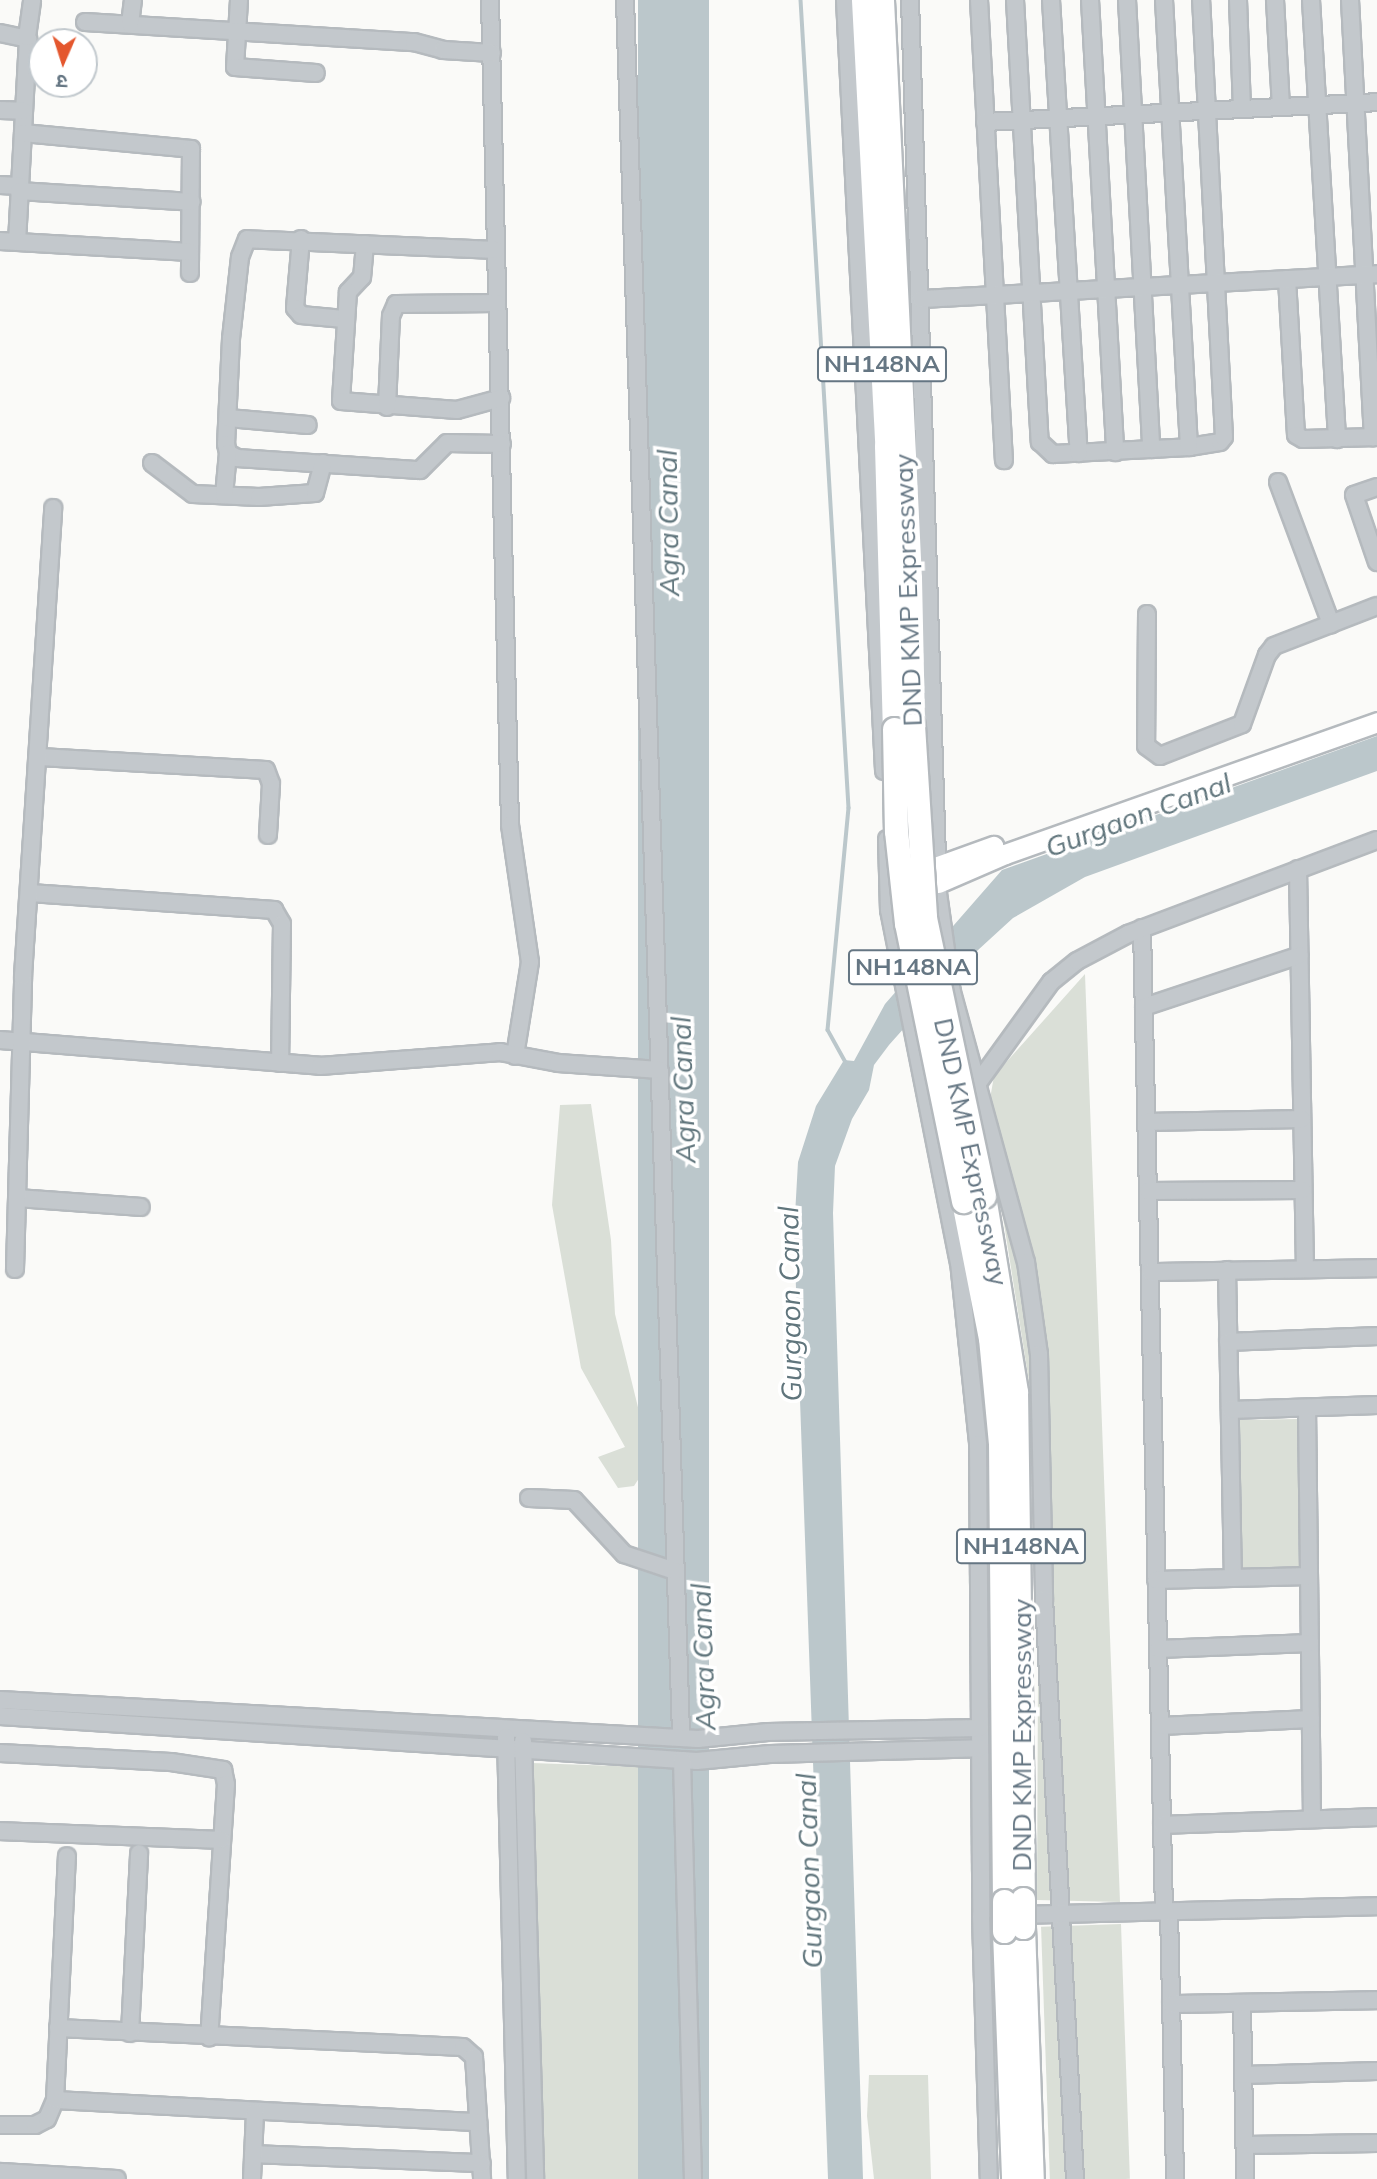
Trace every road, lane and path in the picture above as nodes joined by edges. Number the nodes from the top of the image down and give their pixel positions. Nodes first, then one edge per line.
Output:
1 (32, 0) edge
2 (133, 0) edge
3 (239, 0) edge
4 (490, 0) edge
5 (625, 0) edge
6 (845, 0) edge
7 (863, 0) edge
8 (882, 0) edge
9 (910, 0) edge
10 (979, 0) edge
11 (1015, 0) edge
12 (1051, 0) edge
13 (1090, 0) edge
14 (1127, 0) edge
15 (1164, 0) edge
16 (1201, 0) edge
17 (1238, 0) edge
18 (1275, 0) edge
19 (1311, 0) edge
20 (1350, 0) edge
21 (85, 22) dead end
22 (130, 24) junction
23 (236, 32) junction
24 (0, 33) edge
25 (27, 37) junction
26 (28, 43) edge
27 (492, 53) junction
28 (316, 73) dead end
29 (28, 96) edge
30 (1377, 102) edge
31 (1356, 103) junction
32 (1316, 105) junction
33 (1281, 107) junction
34 (1242, 109) junction
35 (0, 110) edge
36 (1207, 110) junction
37 (23, 111) junction
38 (1167, 113) junction
39 (1133, 114) junction
40 (1098, 116) junction
41 (1058, 118) junction
42 (1021, 120) junction
43 (985, 122) junction
44 (23, 133) junction
45 (0, 185) edge
46 (19, 189) junction
47 (192, 202) junction
48 (301, 239) junction
49 (0, 241) edge
50 (17, 242) junction
51 (365, 244) junction
52 (496, 250) junction
53 (191, 253) junction
54 (190, 273) dead end
55 (1370, 274) edge
56 (1327, 277) junction
57 (1287, 279) junction
58 (1217, 283) junction
59 (1179, 285) junction
60 (1142, 287) junction
61 (1107, 289) junction
62 (1070, 291) junction
63 (1031, 293) junction
64 (995, 295) junction
65 (921, 299) junction
66 (497, 303) junction
67 (344, 320) junction
68 (501, 398) junction
69 (387, 407) junction
70 (228, 418) junction
71 (308, 425) dead end
72 (1375, 437) edge
73 (1337, 439) junction
74 (502, 444) junction
75 (1189, 447) junction
76 (1151, 449) junction
77 (1115, 452) junction
78 (228, 453) junction
79 (1079, 453) junction
80 (1004, 460) dead end
81 (152, 463) dead end
82 (323, 463) junction
83 (1279, 482) dead end
84 (1377, 487) edge
85 (224, 495) junction
86 (53, 508) dead end
87 (1377, 562) edge
88 (1377, 606) edge
89 (1147, 614) dead end
90 (1331, 624) junction
91 (1377, 711) edge
92 (1377, 722) edge
93 (903, 727) junction
94 (40, 757) junction
95 (936, 805) junction
96 (886, 807) junction
97 (268, 835) dead end
98 (1377, 840) edge
99 (1298, 869) junction
100 (938, 875) junction
101 (30, 893) junction
102 (1142, 928) junction
103 (1300, 955) junction
104 (1144, 1007) junction
105 (0, 1040) edge
106 (20, 1043) junction
107 (515, 1056) junction
108 (279, 1063) junction
109 (660, 1070) junction
110 (975, 1087) junction
111 (1302, 1119) junction
112 (1146, 1122) junction
113 (999, 1161) junction
114 (942, 1172) junction
115 (1303, 1190) junction
116 (1148, 1191) junction
117 (18, 1198) junction
118 (141, 1207) dead end
119 (1377, 1268) edge
120 (15, 1269) dead end
121 (1305, 1269) junction
122 (1227, 1270) junction
123 (1150, 1272) junction
124 (1377, 1336) edge
125 (1228, 1342) junction
126 (1377, 1405) edge
127 (1307, 1408) junction
128 (1230, 1410) junction
129 (529, 1498) dead end
130 (675, 1571) junction
131 (1309, 1576) junction
132 (1233, 1578) junction
133 (1156, 1580) junction
134 (1310, 1643) junction
135 (1158, 1649) junction
136 (0, 1700) edge
137 (0, 1716) edge
138 (1311, 1719) junction
139 (1160, 1726) junction
140 (506, 1728) junction
141 (524, 1728) junction
142 (981, 1728) junction
143 (690, 1738) junction
144 (506, 1747) junction
145 (523, 1748) junction
146 (980, 1748) junction
147 (0, 1753) edge
148 (690, 1760) junction
149 (1377, 1817) edge
150 (1312, 1819) junction
151 (1162, 1825) junction
152 (0, 1831) edge
153 (221, 1840) junction
154 (139, 1853) dead end
155 (67, 1856) dead end
156 (1377, 1906) edge
157 (1166, 1912) junction
158 (1064, 1913) junction
159 (981, 1916) junction
160 (1014, 1929) junction
161 (1377, 2000) edge
162 (1242, 2003) junction
163 (1171, 2004) junction
164 (58, 2028) junction
165 (130, 2033) junction
166 (209, 2037) junction
167 (1377, 2071) edge
168 (1243, 2075) junction
169 (55, 2100) junction
170 (255, 2112) junction
171 (478, 2122) junction
172 (0, 2125) edge
173 (1377, 2143) edge
174 (1245, 2145) junction
175 (253, 2154) junction
176 (482, 2171) edge
177 (0, 2172) edge
178 (117, 2179) edge
179 (252, 2179) edge
180 (517, 2179) edge
181 (535, 2179) edge
182 (694, 2179) edge
183 (989, 2179) edge
184 (1013, 2179) edge
185 (1032, 2179) edge
186 (1075, 2179) edge
187 (1175, 2179) edge
188 (1245, 2179) edge

1 - 25 street
2 - 22 street
3 - 23 street
4 - 27 street
5 - 109 street
6 - 96 street
7 - 93 highway, DND KMP Expressway / NH148NA
8 - 93 highway, DND KMP Expressway / NH148NA
9 - 65 street
10 - 43 street
11 - 42 street
12 - 41 street
13 - 40 street
14 - 39 street
15 - 38 street
16 - 36 street
17 - 34 street
18 - 33 street
19 - 32 street
20 - 31 street
21 - 22 street
22 - 23 street
23 - 27 street
23 - 28 street
24 - 25 street
25 - 26 street
27 - 52 street
29 - 37 street
30 - 31 street
31 - 32 street
31 - 55 street
32 - 33 street
32 - 56 street
33 - 34 street
34 - 36 street
35 - 37 street
36 - 38 street
36 - 58 street
37 - 44 street
38 - 39 street
38 - 59 street
39 - 40 street
39 - 60 street
40 - 41 street
40 - 61 street
41 - 42 street
41 - 62 street
42 - 43 street
42 - 63 street
43 - 64 street
44 - 46 street
44 - 47 street
45 - 46 street
46 - 47 street
46 - 50 street
47 - 53 street
48 - 51 street
48 - 67 street
48 - 70 street
49 - 50 street
50 - 53 street
51 - 52 street
51 - 67 street
52 - 66 street
53 - 54 street
55 - 56 street
55 - 72 street
56 - 57 street
56 - 73 street
57 - 58 street
57 - 73 street
58 - 59 street
58 - 75 street
59 - 60 street
59 - 75 street
60 - 61 street
60 - 76 street
61 - 62 street
61 - 77 street
62 - 63 street
62 - 79 street
63 - 64 street
63 - 79 street
64 - 65 street
64 - 80 street
65 - 95 street
66 - 68 street
66 - 69 street
67 - 69 street
68 - 69 street
68 - 74 street
70 - 71 street
70 - 78 street
72 - 73 street
74 - 82 street
74 - 107 street
75 - 76 street
76 - 77 street
77 - 79 street
78 - 82 street
78 - 85 street
81 - 85 street
82 - 85 street
83 - 90 street
84 - 87 street
86 - 94 street
88 - 90 street
89 - 90 street
91 - 100 main road
92 - 100 main road
93 - 160 highway, DND KMP Expressway / NH148NA, bridge
94 - 97 street
94 - 101 street
95 - 96 street
95 - 100 street
96 - 114 street
98 - 99 street
99 - 102 street
99 - 103 street
100 - 110 street
101 - 106 street
101 - 108 street
102 - 104 street
102 - 110 street
103 - 104 street
103 - 111 street
104 - 112 street
105 - 106 street
106 - 108 street
106 - 117 street
107 - 108 street
107 - 109 street
109 - 130 street
110 - 113 street
111 - 112 street
111 - 115 street
112 - 116 street
113 - 114 street
113 - 158 street
114 - 142 street
115 - 116 street
115 - 121 street
116 - 123 street
117 - 118 street
117 - 120 street
119 - 121 street
121 - 122 street
122 - 123 street
122 - 125 street
123 - 133 street
124 - 125 street
125 - 128 street
126 - 127 street
127 - 128 street
127 - 131 street
128 - 132 street
129 - 130 street
130 - 143 street
131 - 132 street
131 - 134 street
132 - 133 street
133 - 135 street
134 - 135 street
134 - 138 street
135 - 139 street
136 - 140 street
137 - 144 street
138 - 139 street
138 - 150 street
139 - 151 street
140 - 141 street
140 - 144 street
141 - 143 street
141 - 145 street
142 - 143 street
142 - 146 street
144 - 145 street
144 - 180 street
145 - 148 street
145 - 181 street
146 - 148 street
146 - 159 street
147 - 153 street
148 - 182 street
149 - 150 street
150 - 151 street
151 - 157 street
152 - 153 street
153 - 166 street
154 - 165 street
155 - 164 street
156 - 157 street
157 - 158 street
157 - 163 street
158 - 159 street
158 - 186 street
159 - 183 street
160 - 184 highway, DND KMP Expressway / NH148NA
160 - 185 highway, DND KMP Expressway / NH148NA
161 - 162 street
162 - 163 street
162 - 168 street
163 - 187 street
164 - 165 street
164 - 169 street
165 - 166 street
166 - 171 street
167 - 168 street
168 - 174 street
169 - 170 street
169 - 172 street
170 - 171 street
170 - 175 street
171 - 176 street
173 - 174 street
174 - 188 street
175 - 176 street
175 - 179 street
177 - 178 street

